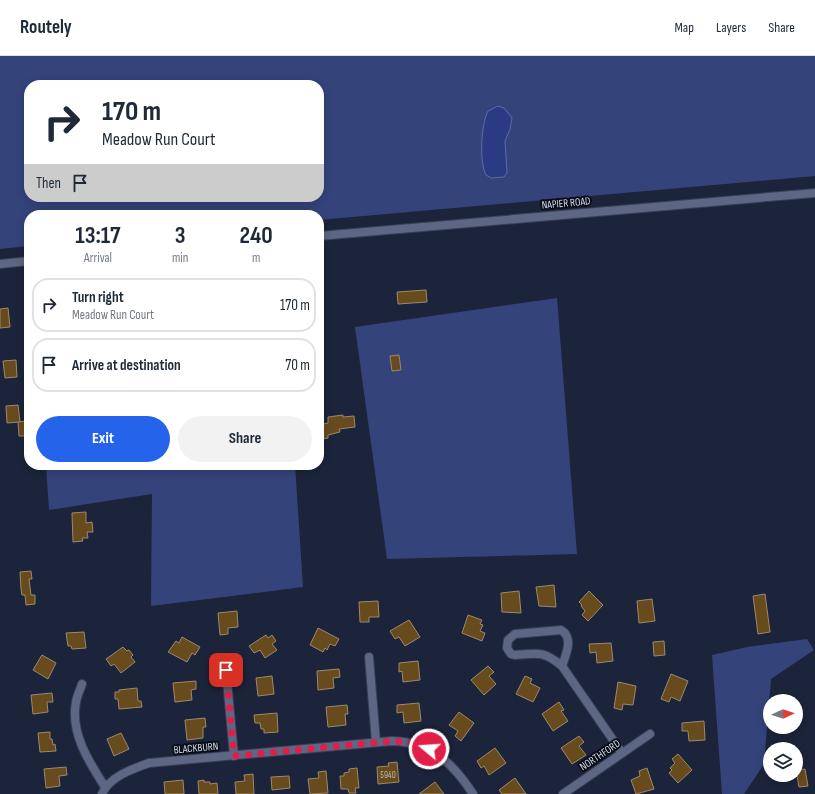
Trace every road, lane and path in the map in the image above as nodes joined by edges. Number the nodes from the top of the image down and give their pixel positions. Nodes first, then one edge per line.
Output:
1 (815, 193) edge
2 (324, 236) edge
3 (24, 262) edge
4 (0, 264) edge
5 (368, 657) dead end
6 (562, 666) junction
7 (226, 670) dead end
8 (82, 684) dead end
9 (650, 734) dead end
10 (376, 742) junction
11 (622, 753) junction
12 (234, 756) junction
13 (103, 790) edge
14 (473, 794) edge
15 (563, 794) edge

1 - 2 street, NAPIER ROAD
3 - 4 street
5 - 10 street
6 - 6 street
6 - 11 street
7 - 12 street
8 - 13 street
9 - 11 street, NORTHFORD
10 - 12 street, BLACKBURN
10 - 14 street, BLACKBURN
11 - 15 street, NORTHFORD
12 - 13 street, BLACKBURN

